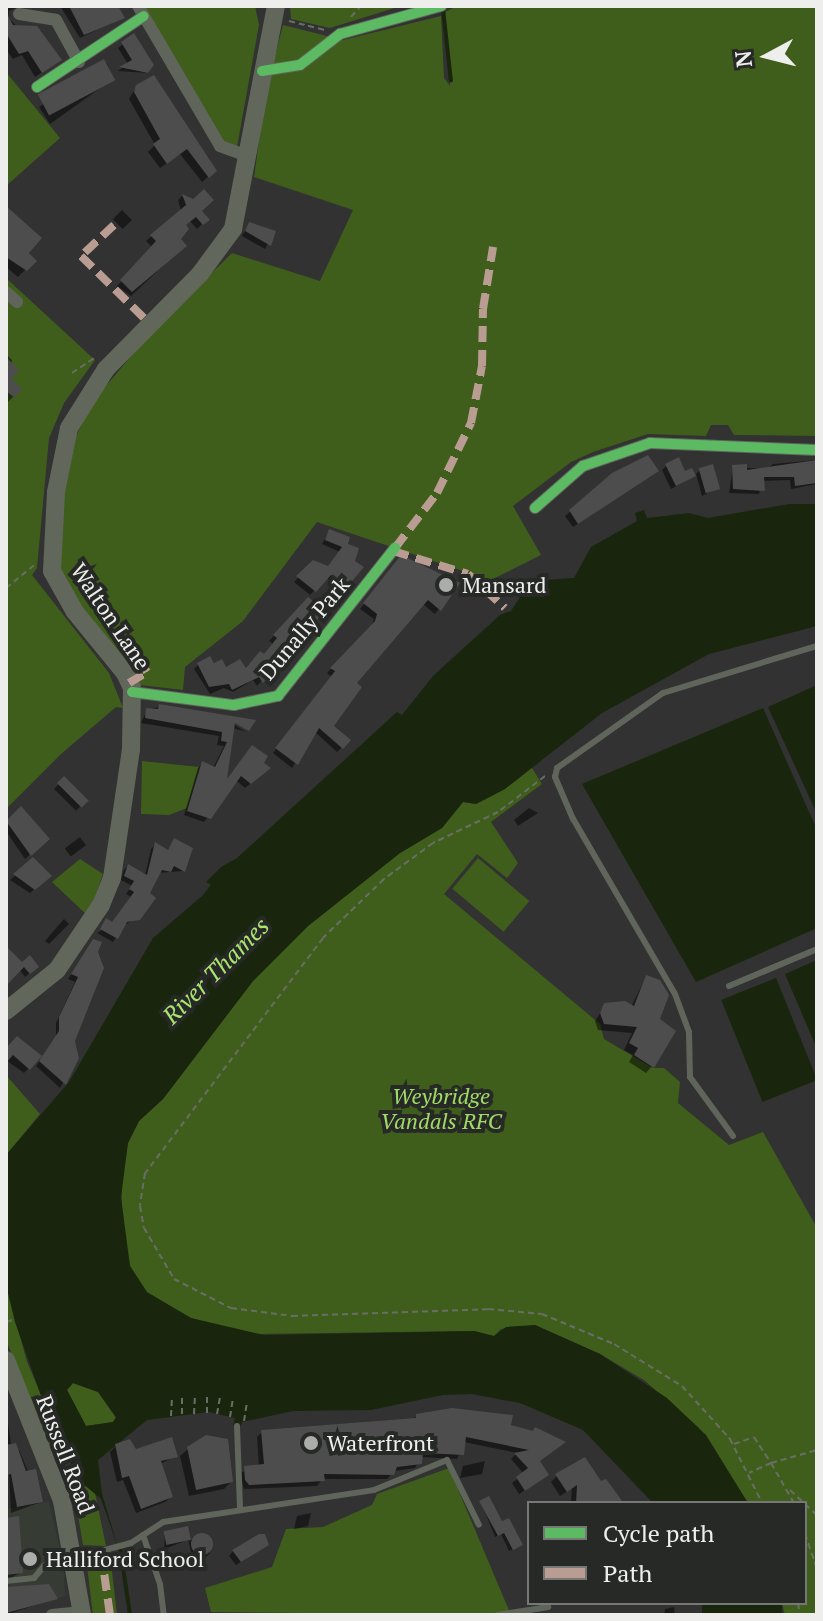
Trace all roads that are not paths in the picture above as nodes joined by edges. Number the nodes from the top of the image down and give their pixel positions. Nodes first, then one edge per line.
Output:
1 (265, 6) edge
2 (439, 7) edge
3 (279, 10) edge
4 (141, 11) edge
5 (19, 14) dead end
6 (269, 32) junction
7 (79, 62) junction
8 (262, 71) junction
9 (37, 87) dead end
10 (248, 156) junction
11 (6, 292) edge
12 (17, 302) dead end
13 (817, 450) edge
14 (535, 508) dead end
15 (395, 548) dead end
16 (817, 646) edge
17 (132, 692) junction
18 (817, 949) edge
19 (729, 986) dead end
20 (7, 1007) edge
21 (733, 1136) dead end
22 (6, 1360) edge
23 (241, 1424) road end
24 (240, 1509) junction
25 (479, 1525) dead end
26 (143, 1535) junction
27 (76, 1560) junction
28 (6, 1581) edge
29 (548, 1607) dead end
30 (82, 1614) edge
31 (511, 1614) edge
32 (52, 1615) edge
33 (164, 1615) edge
34 (498, 1615) edge

1 - 6 main road, Walton Lane
2 - 8 street
3 - 6 main road, Walton Lane
4 - 7 street
4 - 10 street
5 - 7 street
6 - 8 main road, Walton Lane
7 - 9 street
8 - 10 main road, Walton Lane
10 - 17 main road, Walton Lane
11 - 12 street
13 - 14 street
15 - 17 street, Dunally Park
16 - 21 lane
17 - 20 main road, Walton Lane
18 - 19 lane
22 - 27 main road, Russell Road
23 - 24 lane
24 - 25 lane
24 - 26 lane
26 - 27 lane
26 - 33 lane
27 - 28 lane
27 - 30 main road, Russell Road
29 - 31 lane
30 - 32 street
31 - 34 lane

